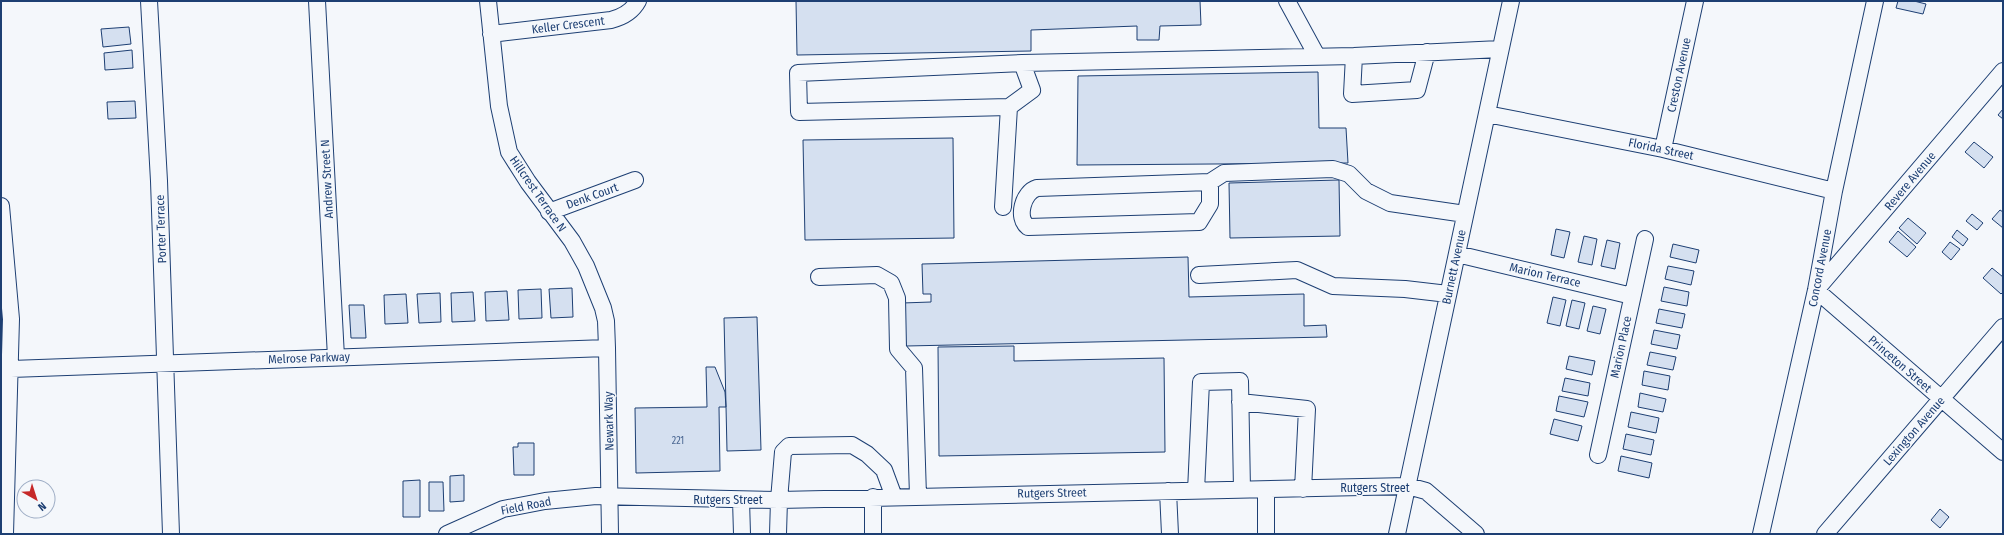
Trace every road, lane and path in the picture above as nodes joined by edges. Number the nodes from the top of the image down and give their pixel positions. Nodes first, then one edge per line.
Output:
1 (149, 1) edge
2 (317, 1) edge
3 (488, 1) edge
4 (638, 1) edge
5 (1287, 1) edge
6 (1511, 1) edge
7 (1695, 1) edge
8 (1875, 1) edge
9 (491, 34) junction
10 (1500, 49) junction
11 (1427, 52) junction
12 (1317, 56) junction
13 (1354, 56) junction
14 (1022, 63) junction
15 (2003, 71) edge
16 (1009, 107) junction
17 (1487, 114) junction
18 (1663, 149) junction
19 (635, 180) dead end
20 (1210, 182) junction
21 (1834, 191) junction
22 (1, 206) edge
23 (1003, 207) dead end
24 (549, 212) junction
25 (1465, 214) junction
26 (1645, 240) dead end
27 (1457, 254) junction
28 (1199, 274) dead end
29 (819, 277) dead end
30 (1816, 290) junction
31 (1448, 294) junction
32 (1632, 296) junction
33 (603, 308) joint
34 (2003, 328) edge
35 (607, 348) junction
36 (336, 357) junction
37 (166, 364) junction
38 (11, 369) junction
39 (1941, 400) junction
40 (1240, 402) junction
41 (2003, 452) edge
42 (1598, 455) dead end
43 (1408, 486) junction
44 (1303, 489) junction
45 (1242, 490) junction
46 (1266, 490) junction
47 (1168, 491) junction
48 (1196, 491) junction
49 (918, 496) junction
50 (610, 497) junction
51 (873, 497) junction
52 (894, 497) junction
53 (741, 500) junction
54 (779, 500) junction
55 (5, 534) edge
56 (171, 534) edge
57 (447, 534) edge
58 (610, 534) edge
59 (742, 534) edge
60 (778, 534) edge
61 (873, 534) edge
62 (1170, 534) edge
63 (1266, 534) edge
64 (1397, 534) edge
65 (1476, 534) edge
66 (1761, 534) edge
67 (1826, 534) edge

1 - 37 street, Porter Terrace
2 - 36 street, Andrew Street N
3 - 9 street, Hillcrest Terrace N
4 - 9 street, Keller Crescent
5 - 12 street
6 - 10 street, Burnett Avenue
7 - 18 street, Creston Avenue
8 - 21 street, Concord Avenue
9 - 24 street, Hillcrest Terrace N
10 - 11 street
10 - 17 street, Burnett Avenue
11 - 13 street
11 - 13 street
12 - 13 street
12 - 14 street
14 - 16 street
14 - 16 street
15 - 30 street, Revere Avenue
16 - 23 street
17 - 18 street, Florida Street
17 - 25 street, Burnett Avenue
18 - 21 street, Florida Street
19 - 24 street, Denk Court
20 - 20 street
20 - 25 street
21 - 30 street, Concord Avenue
22 - 38 street
24 - 33 street, Hillcrest Terrace N
25 - 27 street, Burnett Avenue
26 - 32 street, Marion Place
27 - 31 street, Burnett Avenue
27 - 32 street, Marion Terrace
28 - 31 street
29 - 49 street
30 - 39 street, Princeton Street
30 - 66 street, Concord Avenue
31 - 43 street, Burnett Avenue
32 - 42 street, Marion Place
33 - 35 street, Newark Way
34 - 39 street, Lexington Avenue
35 - 36 street, Melrose Parkway
35 - 50 street, Newark Way
36 - 37 street, Melrose Parkway
37 - 38 street, Melrose Parkway
37 - 56 street, Porter Terrace
38 - 55 street
39 - 41 street, Princeton Street
39 - 67 street, Lexington Avenue
40 - 44 street
40 - 45 street
40 - 48 street
43 - 44 street, Rutgers Street
43 - 64 street, Burnett Avenue
43 - 65 street, Rutgers Street
44 - 46 street, Rutgers Street
45 - 46 street, Rutgers Street
45 - 48 street, Rutgers Street
46 - 63 street
47 - 48 street, Rutgers Street
47 - 49 street, Rutgers Street
47 - 62 street
49 - 52 street, Rutgers Street
50 - 53 street, Rutgers Street
50 - 57 street, Field Road
50 - 58 street, Newark Way
51 - 52 street, Rutgers Street
51 - 54 street, Rutgers Street
51 - 61 street
52 - 54 street
53 - 54 street, Rutgers Street
53 - 59 street
54 - 60 street

